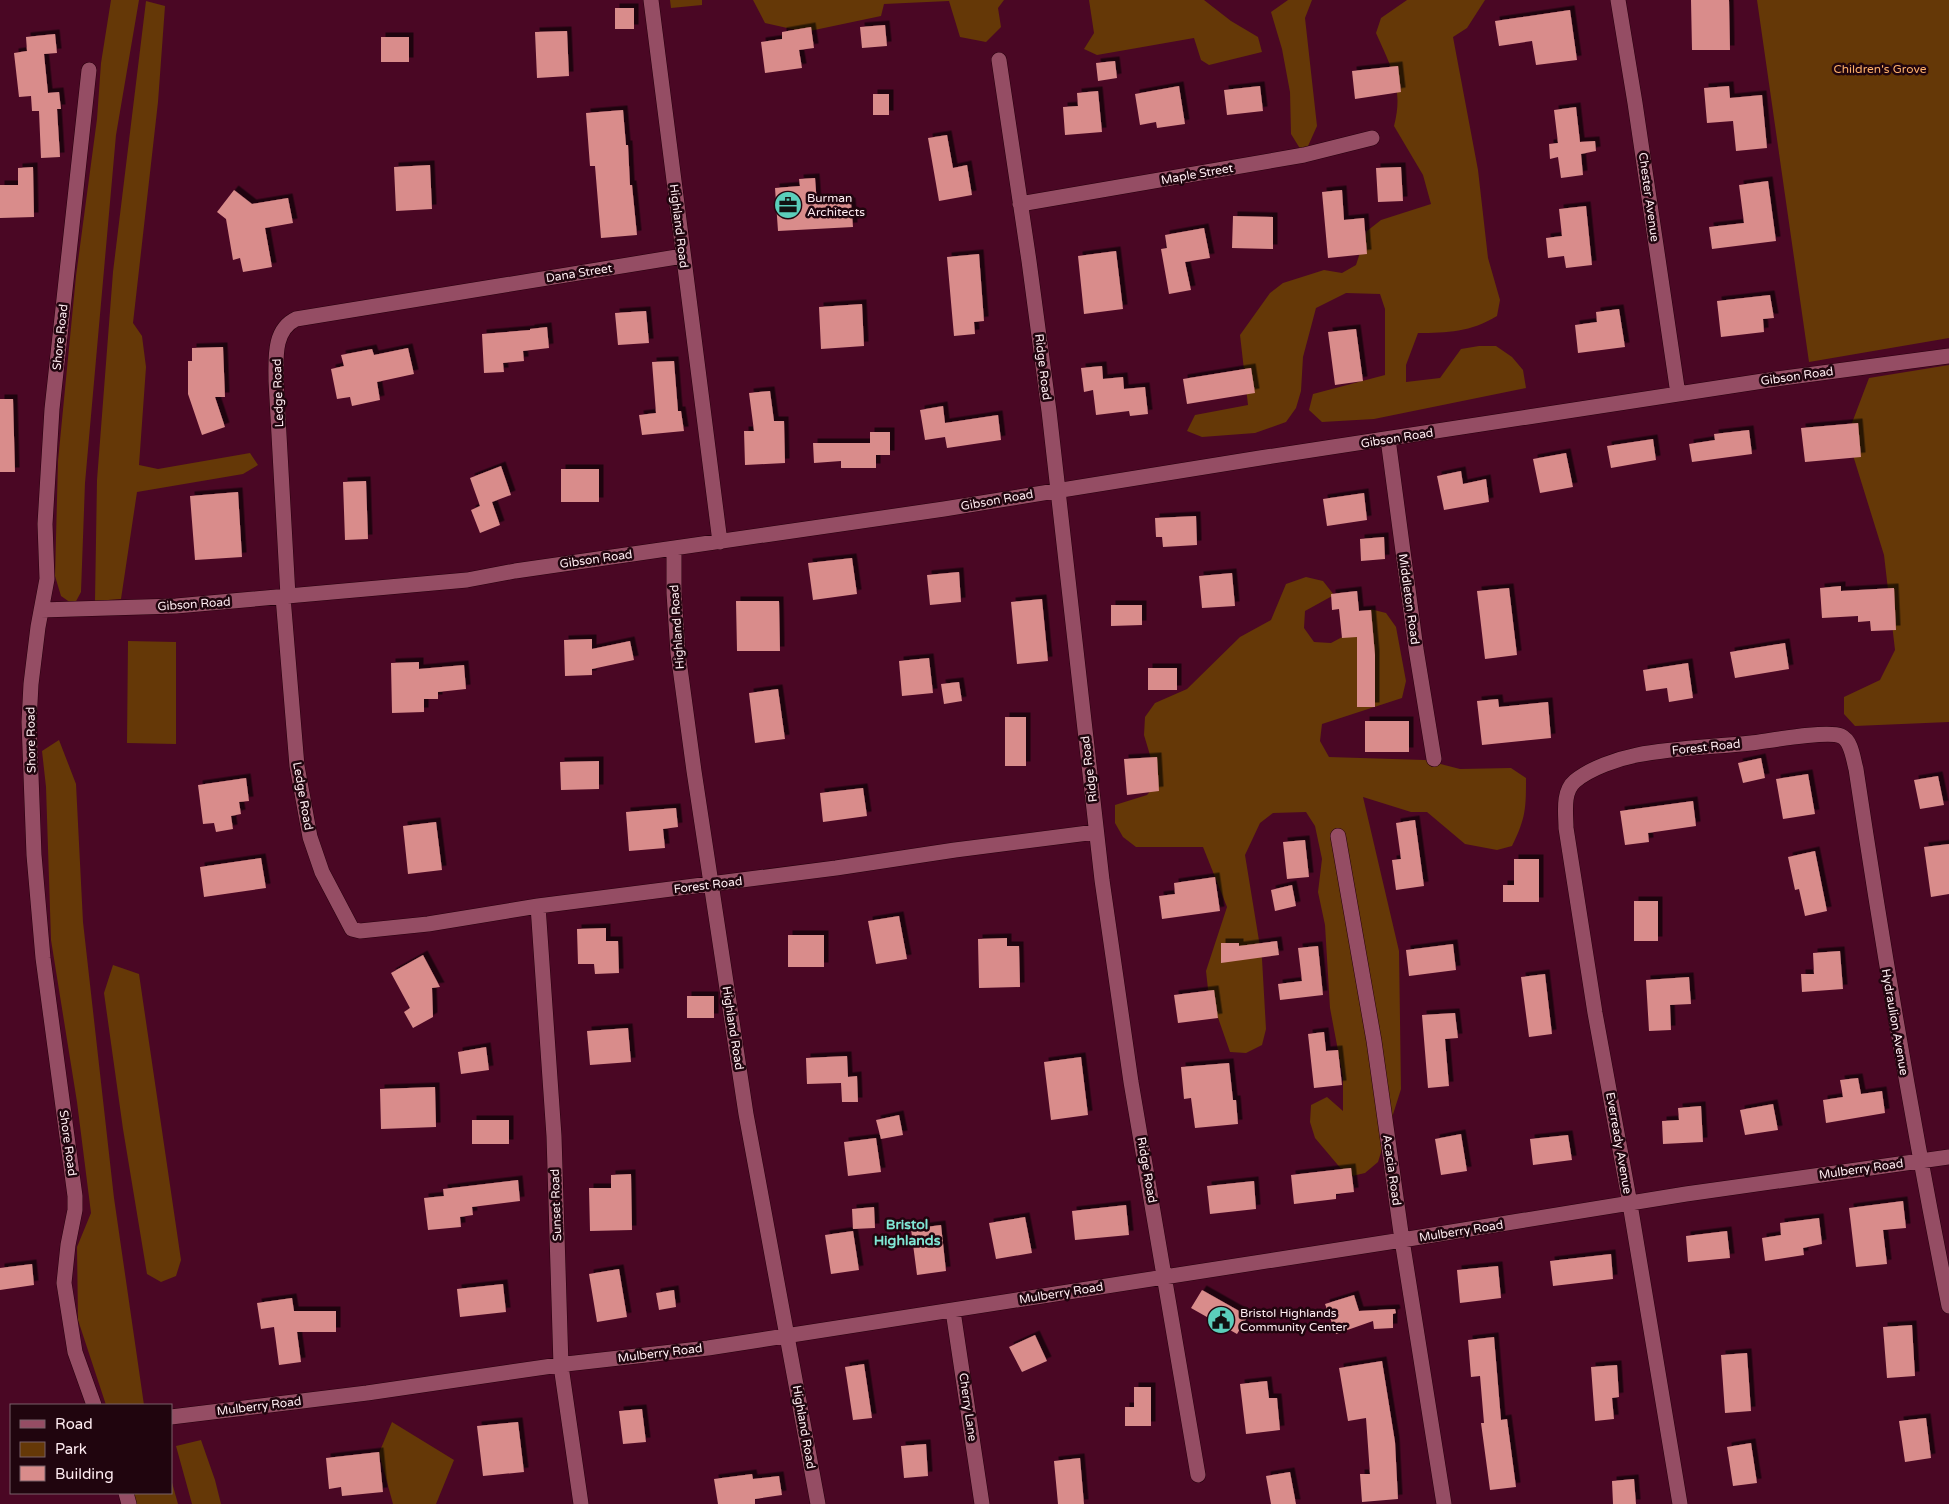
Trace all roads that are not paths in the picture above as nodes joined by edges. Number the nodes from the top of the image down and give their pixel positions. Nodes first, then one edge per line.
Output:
1 (651, 0) edge
2 (1618, 0) edge
3 (999, 60) dead end
4 (89, 70) dead end
5 (1372, 138) dead end
6 (1020, 204) junction
7 (683, 256) junction
8 (476, 289) joint
9 (1949, 356) edge
10 (1678, 394) junction
11 (1388, 439) junction
12 (1057, 491) junction
13 (720, 542) junction
14 (674, 549) junction
15 (286, 597) junction
16 (41, 610) junction
17 (1846, 739) joint
18 (1434, 759) dead end
19 (1573, 783) joint
20 (1096, 832) junction
21 (1338, 836) dead end
22 (711, 884) junction
23 (336, 901) joint
24 (538, 906) junction
25 (1949, 1157) edge
26 (1920, 1161) junction
27 (1630, 1204) junction
28 (1402, 1240) junction
29 (1165, 1277) junction
30 (1949, 1306) edge
31 (953, 1311) junction
32 (787, 1336) junction
33 (561, 1366) junction
34 (94, 1404) edge
35 (172, 1418) edge
36 (1198, 1475) dead end
37 (581, 1504) edge
38 (818, 1504) edge
39 (982, 1504) edge
40 (1444, 1504) edge
41 (1680, 1504) edge

1 - 7 street, Highland Road
2 - 10 street, Chester Avenue
3 - 6 street, Ridge Road
4 - 16 street, Shore Road
5 - 6 street, Maple Street
6 - 12 street, Ridge Road
7 - 8 street, Dana Street
7 - 13 street, Highland Road
8 - 15 street, Ledge Road
9 - 10 street, Gibson Road
10 - 11 street, Gibson Road
11 - 12 street, Gibson Road
11 - 18 street, Middleton Road
12 - 13 street, Gibson Road
12 - 20 street, Ridge Road
13 - 14 street, Gibson Road
14 - 15 street, Gibson Road
14 - 22 street, Highland Road
15 - 16 street, Gibson Road
15 - 23 street, Ledge Road
16 - 34 street, Shore Road
17 - 19 street, Forest Road
17 - 26 street, Hydraulion Avenue
19 - 27 street, Everready Avenue
20 - 22 street, Forest Road
20 - 29 street, Ridge Road
21 - 28 street, Acacia Road
22 - 24 street, Forest Road
22 - 32 street, Highland Road
23 - 24 street, Forest Road
24 - 33 street, Sunset Road
25 - 26 street, Mulberry Road
26 - 27 street, Mulberry Road
26 - 30 street, Hydraulion Avenue
27 - 28 street, Mulberry Road
27 - 41 street, Everready Avenue
28 - 29 street, Mulberry Road
28 - 40 street, Acacia Road
29 - 31 street, Mulberry Road
29 - 36 street, Ridge Road
31 - 32 street, Mulberry Road
31 - 39 street, Cherry Lane
32 - 33 street, Mulberry Road
32 - 38 street, Highland Road
33 - 35 street, Mulberry Road
33 - 37 street, Sunset Road

